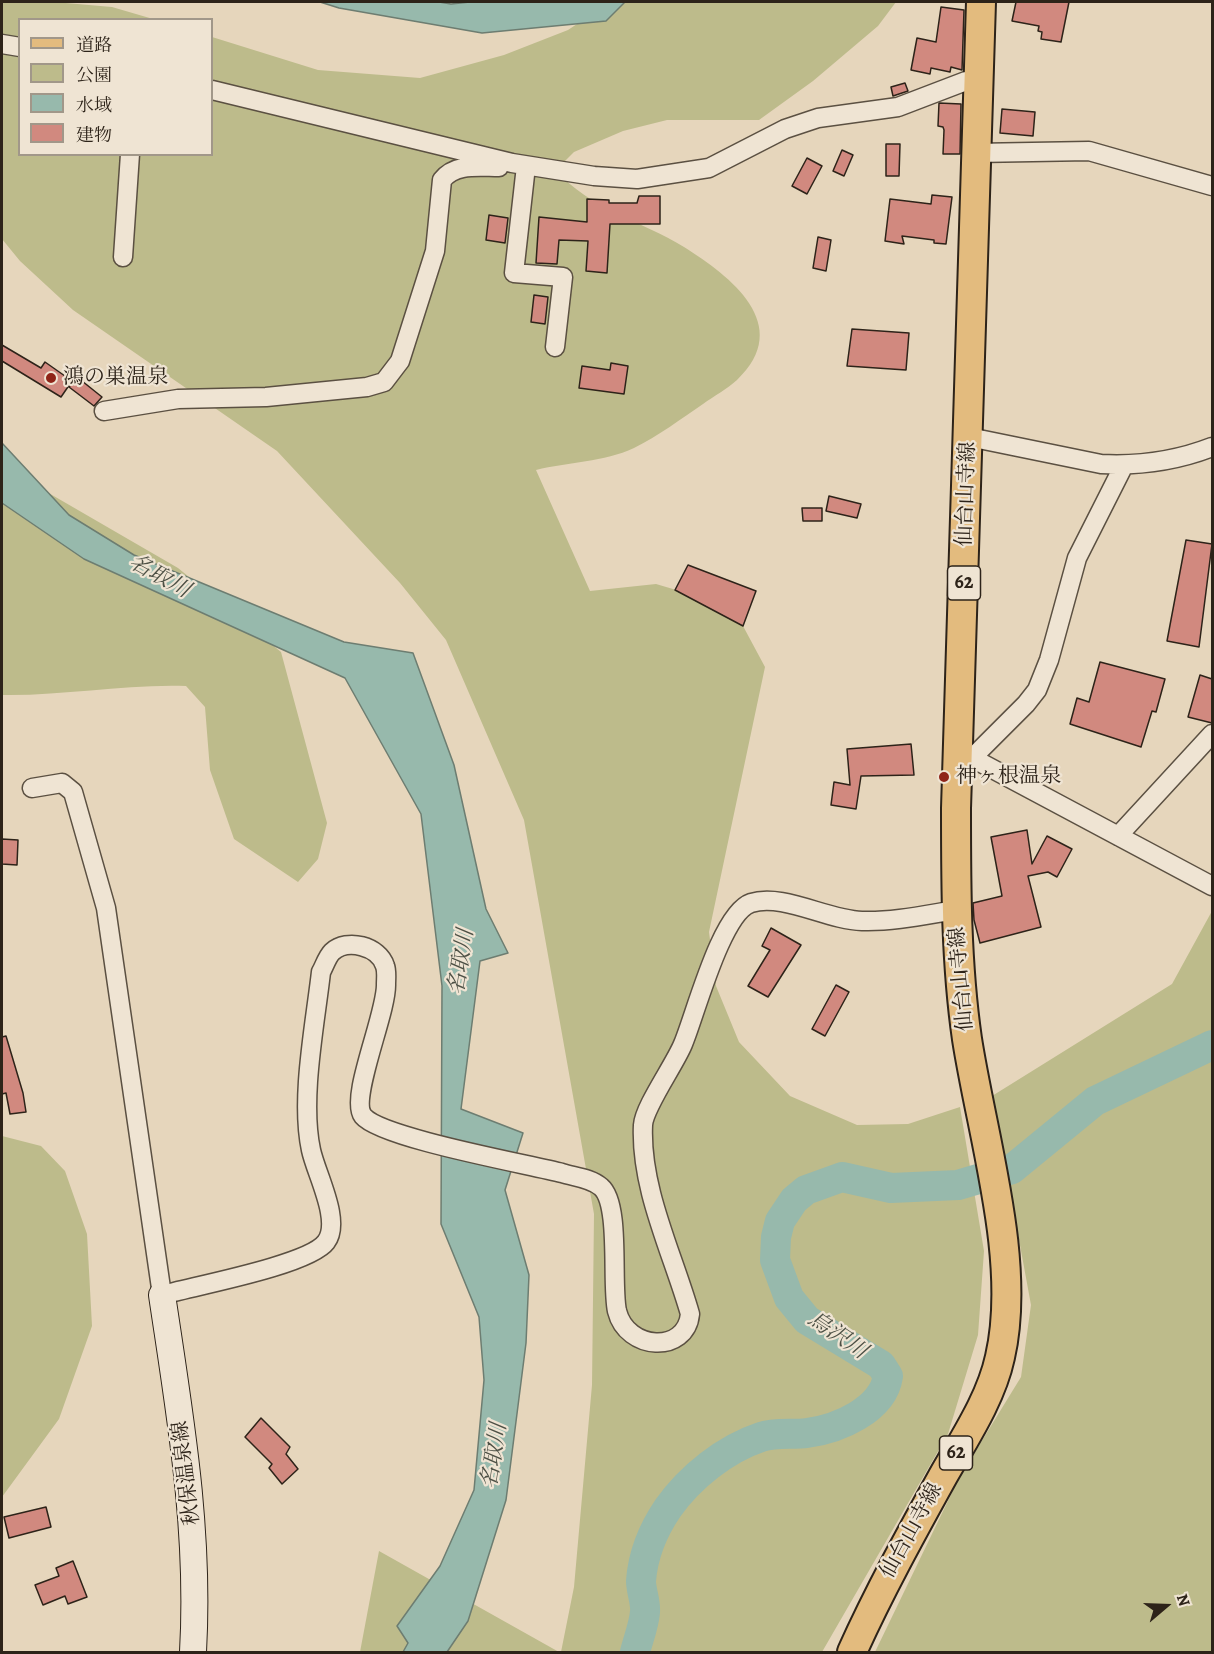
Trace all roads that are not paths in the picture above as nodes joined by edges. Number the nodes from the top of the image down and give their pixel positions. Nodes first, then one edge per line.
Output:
1 (981, 2) edge
2 (2, 44) edge
3 (18, 47) edge
4 (977, 82) junction
5 (213, 90) edge
6 (975, 153) junction
7 (130, 156) edge
8 (519, 164) junction
9 (1212, 186) edge
10 (123, 257) dead end
11 (555, 347) dead end
12 (104, 411) dead end
13 (969, 437) junction
14 (1212, 447) edge
15 (1124, 465) junction
16 (1212, 734) edge
17 (966, 758) junction
18 (32, 788) dead end
19 (1118, 836) junction
20 (1212, 886) edge
21 (956, 910) junction
22 (162, 1294) junction
23 (193, 1653) edge
24 (852, 1653) edge

1 - 4 main road, 仙台山寺線 / 62
2 - 3 street
4 - 6 main road, 仙台山寺線 / 62
4 - 8 street
5 - 8 street
6 - 9 street
6 - 13 main road, 仙台山寺線 / 62
7 - 10 street
8 - 11 street
8 - 12 street
13 - 15 street
13 - 17 main road, 仙台山寺線 / 62
14 - 15 street
15 - 17 street
16 - 19 street
17 - 19 street
17 - 21 main road, 仙台山寺線 / 62
18 - 22 street
19 - 20 street
21 - 22 street
21 - 24 main road, 仙台山寺線 / 62
22 - 23 main road, 秋保温泉線

